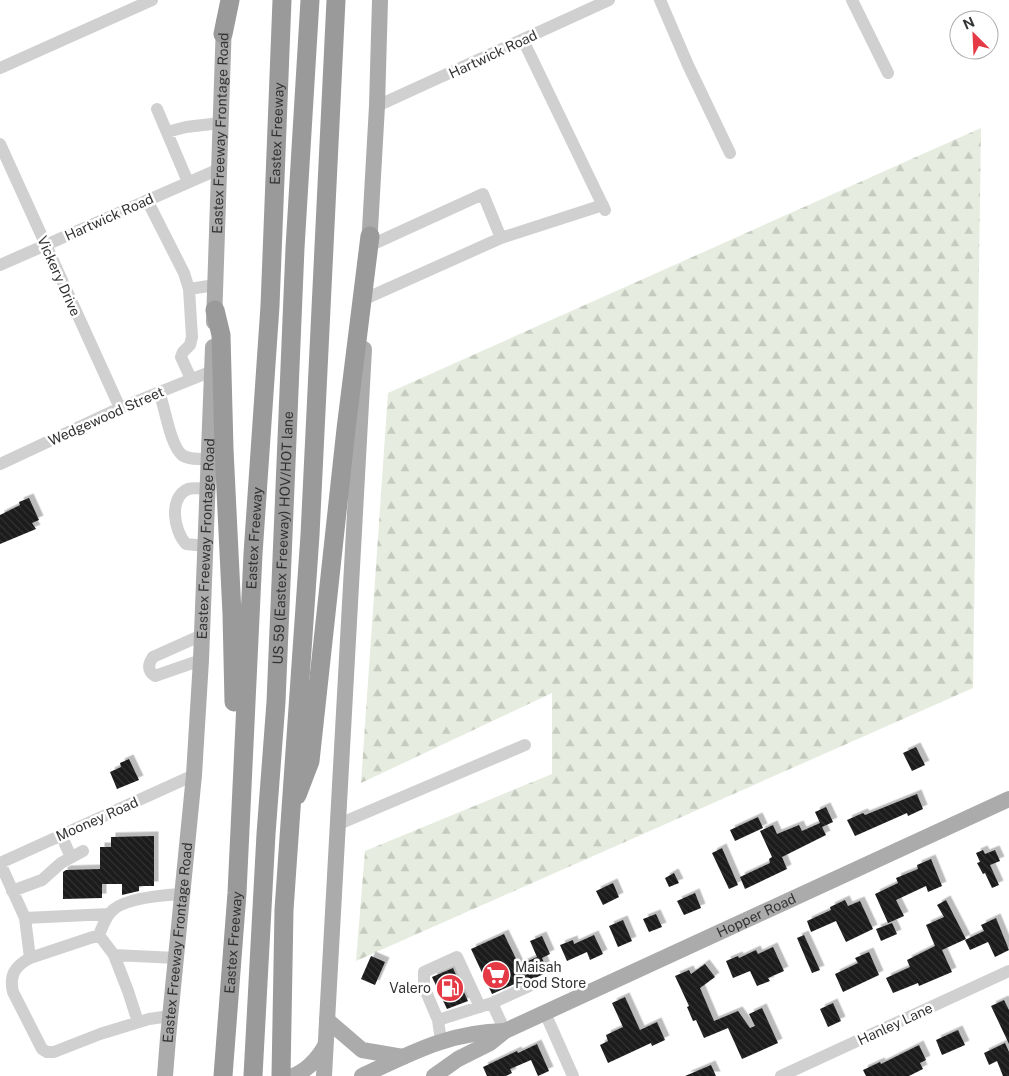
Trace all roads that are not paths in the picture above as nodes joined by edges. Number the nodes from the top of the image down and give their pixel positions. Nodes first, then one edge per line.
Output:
1 (152, 0) edge
2 (228, 0) edge
3 (282, 0) edge
4 (310, 0) edge
5 (336, 0) edge
6 (380, 0) edge
7 (609, 0) edge
8 (660, 0) edge
9 (852, 0) edge
10 (223, 34) joint
11 (523, 40) junction
12 (0, 68) edge
13 (888, 74) dead end
14 (376, 106) junction
15 (157, 109) dead end
16 (220, 123) junction
17 (167, 132) junction
18 (0, 144) edge
19 (730, 153) dead end
20 (219, 169) junction
21 (188, 182) junction
22 (147, 200) junction
23 (501, 238) junction
24 (370, 241) junction
25 (45, 245) junction
26 (0, 265) edge
27 (216, 285) junction
28 (189, 289) junction
29 (366, 298) junction
30 (214, 310) junction
31 (212, 371) junction
32 (191, 379) junction
33 (159, 392) junction
34 (120, 408) junction
35 (209, 459) junction
36 (0, 464) edge
37 (208, 489) junction
38 (206, 546) junction
39 (202, 635) junction
40 (201, 660) junction
41 (524, 745) dead end
42 (194, 775) junction
43 (1009, 799) edge
44 (290, 812) junction
45 (339, 824) junction
46 (61, 836) junction
47 (83, 851) dead end
48 (71, 857) junction
49 (0, 863) edge
50 (12, 891) junction
51 (237, 893) junction
52 (182, 894) junction
53 (109, 914) junction
54 (25, 918) junction
55 (98, 935) junction
56 (114, 955) junction
57 (30, 958) junction
58 (176, 958) junction
59 (1009, 971) edge
60 (529, 986) dead end
61 (486, 1005) junction
62 (545, 1013) junction
63 (170, 1016) junction
64 (327, 1020) junction
65 (438, 1020) junction
66 (138, 1022) junction
67 (505, 1031) junction
68 (441, 1041) junction
69 (326, 1043) junction
70 (403, 1057) junction
71 (224, 1073) edge
72 (165, 1076) edge
73 (253, 1076) edge
74 (281, 1076) edge
75 (293, 1076) edge
76 (324, 1076) edge
77 (362, 1076) edge
78 (434, 1076) edge
79 (573, 1076) edge
80 (781, 1076) edge

1 - 12 street
2 - 10 highway
3 - 51 highway, Eastex Freeway
4 - 73 highway, US 59 (Eastex Freeway) HOV/HOT lane
5 - 44 highway
6 - 14 main road
7 - 11 street, Hartwick Road
8 - 19 street
9 - 13 street
10 - 16 main road, Eastex Freeway Frontage Road
11 - 14 street, Hartwick Road
11 - 23 street
14 - 24 main road
15 - 17 street
16 - 17 street
16 - 20 main road, Eastex Freeway Frontage Road
17 - 21 street
18 - 25 street, Vickery Drive
20 - 21 street, Hartwick Road
20 - 27 main road, Eastex Freeway Frontage Road
21 - 22 street, Hartwick Road
22 - 25 street, Hartwick Road
22 - 28 street
23 - 24 street
23 - 29 street
24 - 29 main road
24 - 44 highway
25 - 26 street, Hartwick Road
25 - 34 street, Vickery Drive
27 - 28 street
27 - 30 main road, Eastex Freeway Frontage Road
28 - 32 street
29 - 45 main road
30 - 31 main road, Eastex Freeway Frontage Road
30 - 51 highway
31 - 32 street, Wedgewood Street
31 - 35 main road, Eastex Freeway Frontage Road
32 - 33 street, Wedgewood Street
33 - 34 street, Wedgewood Street
33 - 35 street
34 - 36 street, Wedgewood Street
35 - 37 main road, Eastex Freeway Frontage Road
37 - 38 main road, Eastex Freeway Frontage Road
37 - 38 street
38 - 39 main road, Eastex Freeway Frontage Road
39 - 40 main road, Eastex Freeway Frontage Road
39 - 40 street
40 - 42 main road, Eastex Freeway Frontage Road
41 - 45 street
42 - 46 street, Mooney Road
42 - 52 main road, Eastex Freeway Frontage Road
43 - 62 main road, Hopper Road
44 - 74 highway
45 - 64 main road
46 - 48 street
46 - 49 street, Mooney Road
47 - 48 street
48 - 50 street
49 - 50 street
50 - 54 street
51 - 71 highway, Eastex Freeway
52 - 53 street
52 - 58 main road, Eastex Freeway Frontage Road
53 - 54 street
53 - 55 street
54 - 57 street
55 - 56 street
55 - 57 street
56 - 58 street
56 - 66 street
57 - 66 street
58 - 63 main road, Eastex Freeway Frontage Road
59 - 80 street, Hanley Lane
60 - 61 street
61 - 65 street
61 - 65 street
61 - 67 street
62 - 67 main road, Hopper Road
62 - 79 street
63 - 66 street
63 - 72 main road, Eastex Freeway Frontage Road
64 - 69 main road
64 - 70 main road
65 - 68 street
67 - 68 main road, Hopper Road
67 - 78 main road, Hopper Road
68 - 70 main road, Hopper Road
69 - 75 main road
69 - 76 main road
70 - 77 main road, Hopper Road

